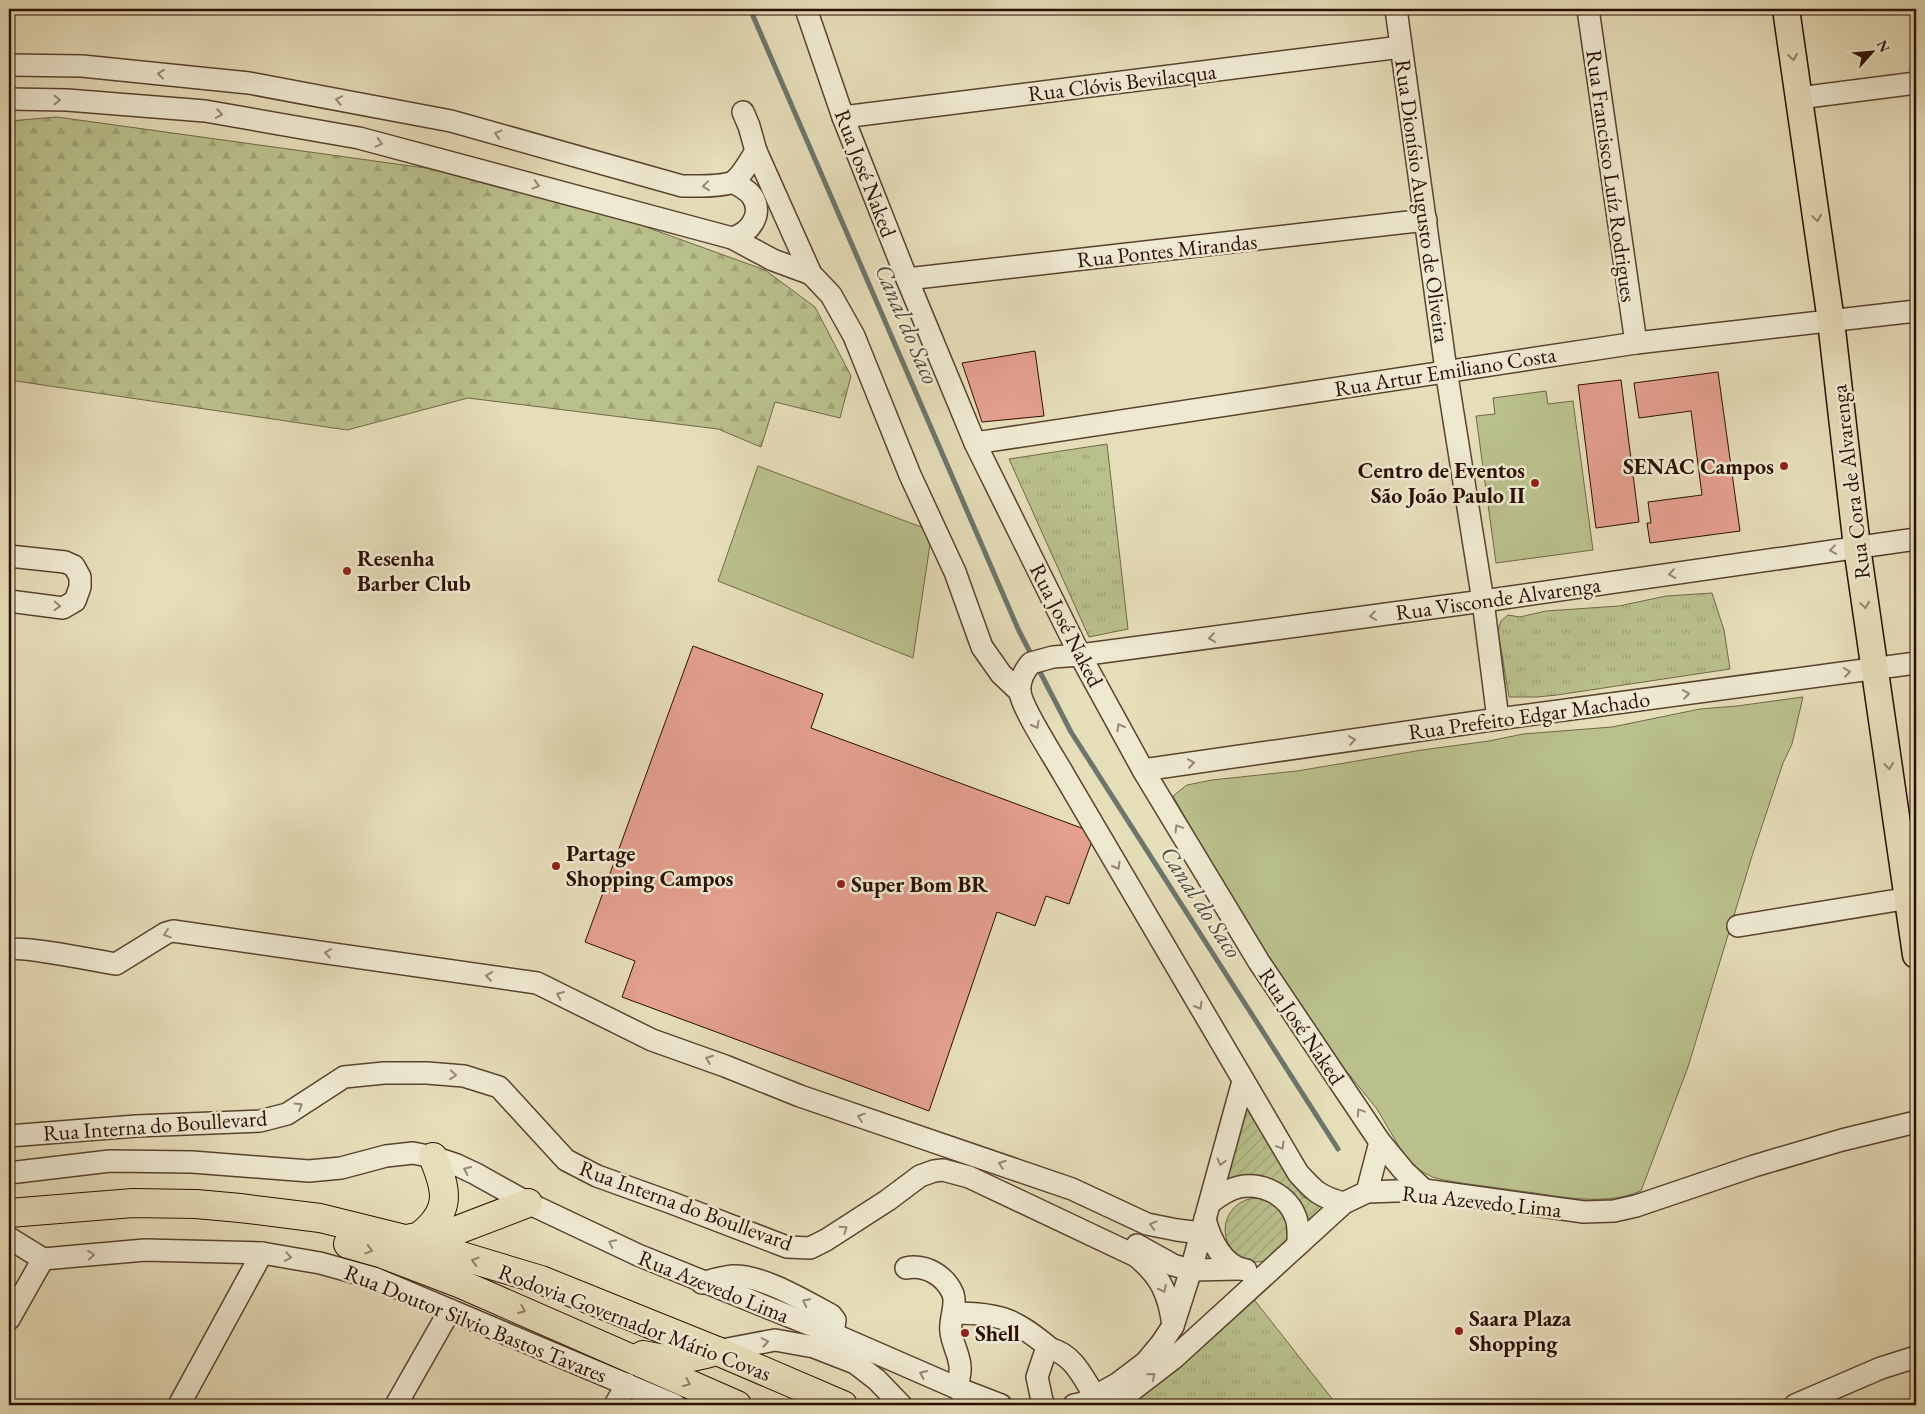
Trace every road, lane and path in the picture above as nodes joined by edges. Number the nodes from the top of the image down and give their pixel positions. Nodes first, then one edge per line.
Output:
1 (806, 9) edge
2 (1396, 9) edge
3 (1588, 9) edge
4 (1786, 9) edge
5 (1401, 47) junction
6 (9, 65) edge
7 (1916, 83) edge
8 (1799, 98) junction
9 (9, 99) edge
10 (743, 112) dead end
11 (843, 117) junction
12 (756, 151) junction
13 (733, 182) junction
14 (1426, 220) junction
15 (732, 238) junction
16 (811, 274) junction
17 (907, 279) junction
18 (1916, 311) edge
19 (1831, 321) junction
20 (1636, 343) junction
21 (1446, 370) junction
22 (976, 443) junction
23 (1916, 539) edge
24 (1857, 547) junction
25 (9, 556) edge
26 (9, 601) edge
27 (1483, 601) junction
28 (1080, 656) junction
29 (988, 657) junction
30 (1031, 663) junction
31 (1916, 663) edge
32 (1875, 668) junction
33 (1020, 692) junction
34 (1498, 719) junction
35 (1143, 770) junction
36 (1912, 897) edge
37 (1738, 926) dead end
38 (10, 948) edge
39 (1916, 955) edge
40 (1243, 1081) junction
41 (1916, 1122) edge
42 (9, 1136) edge
43 (1380, 1142) junction
44 (432, 1157) junction
45 (9, 1173) edge
46 (920, 1176) junction
47 (1424, 1190) junction
48 (1367, 1192) junction
49 (528, 1202) junction
50 (1344, 1203) junction
51 (9, 1213) edge
52 (1206, 1218) junction
53 (9, 1226) edge
54 (413, 1237) junction
55 (9, 1238) edge
56 (1298, 1245) junction
57 (262, 1253) junction
58 (42, 1259) junction
59 (906, 1268) dead end
60 (1240, 1269) junction
61 (1272, 1269) junction
62 (1192, 1270) junction
63 (450, 1310) junction
64 (954, 1313) junction
65 (9, 1320) edge
66 (552, 1323) junction
67 (1173, 1326) junction
68 (1051, 1349) junction
69 (717, 1351) junction
70 (1916, 1358) edge
71 (627, 1384) junction
72 (957, 1388) junction
73 (1104, 1401) edge
74 (179, 1405) edge
75 (396, 1405) edge
76 (615, 1405) edge
77 (675, 1405) edge
78 (737, 1405) edge
79 (843, 1405) edge
80 (901, 1405) edge
81 (975, 1405) edge
82 (1000, 1405) edge
83 (1042, 1405) edge
84 (1074, 1405) edge
85 (1795, 1405) edge

1 - 11 street, Rua José Naked
2 - 5 street, Rua Dionísio Augusto de Oliveira
3 - 20 street, Rua Francisco Luíz Rodrigues
4 -> 8 main road, Rua Cora de Alvarenga
5 - 11 street, Rua Clóvis Bevilacqua
5 - 14 street, Rua Dionísio Augusto de Oliveira
13 -> 6 street
7 - 8 street
8 -> 19 main road, Rua Cora de Alvarenga
9 -> 15 street
10 - 12 street
11 - 17 street, Rua José Naked
12 - 13 street
12 - 16 street
13 - 15 street
14 - 17 street, Rua Pontes Mirandas
14 - 21 street, Rua Dionísio Augusto de Oliveira
15 - 16 street
16 - 29 street
17 - 22 street, Rua José Naked
18 - 19 street, Rua Artur Emiliano Costa
19 - 20 street, Rua Artur Emiliano Costa
19 - 24 main road, Rua Cora de Alvarenga
20 - 21 street, Rua Artur Emiliano Costa
21 - 22 street, Rua Artur Emiliano Costa
21 - 27 street, Rua Dionísio Augusto de Oliveira
22 - 28 street, Rua José Naked
23 - 24 street, Rua Visconde Alvarenga
24 -> 27 street, Rua Visconde Alvarenga
24 -> 32 main road, Rua Cora de Alvarenga
26 -> 25 street
27 -> 28 street, Rua Visconde Alvarenga
27 - 34 street, Rua Dionísio Augusto de Oliveira
28 - 30 street, Rua Visconde Alvarenga
35 -> 28 street, Rua José Naked
29 - 30 street
29 - 33 street
30 - 33 street
31 - 32 street, Rua Prefeito Edgar Machado
34 -> 32 street, Rua Prefeito Edgar Machado
32 -> 36 main road, Rua Cora de Alvarenga
33 -> 40 street
35 -> 34 street, Rua Prefeito Edgar Machado
43 -> 35 street, Rua José Naked
36 - 37 street
36 - 39 main road, Rua Cora de Alvarenga
52 -> 38 street
40 -> 50 street
40 -> 52 street, Rua Azevedo Lima
41 - 47 street, Rua Azevedo Lima
42 -> 46 street, Rua Interna do Boullevard
43 - 47 street, Rua José Naked
43 - 48 street
44 - 45 street
49 -> 44 street, Rua Azevedo Lima
44 - 54 highway
46 - 62 street
46 -> 67 street, Rua Interna do Boullevard
47 - 48 street, Rua Azevedo Lima
48 - 50 street, Rua Azevedo Lima
49 - 54 highway
72 -> 49 street, Rua Azevedo Lima
50 - 56 street, Rua Azevedo Lima
51 - 54 highway, Rodovia Governador Mário Covas
52 - 56 street
52 - 60 street
52 - 62 street, Rua Azevedo Lima
53 -> 66 highway, Rodovia Governador Mário Covas
69 -> 54 highway, Rodovia Governador Mário Covas
55 - 58 street
56 - 61 street, Rua Azevedo Lima
58 -> 57 street, Rua Doutor Silvio Bastos Tavares
57 -> 63 street, Rua Doutor Silvio Bastos Tavares
57 - 74 street
58 - 65 street
59 - 64 street
60 - 61 street
60 - 62 street
73 -> 61 street, Rua Azevedo Lima
62 - 67 street, Rua Azevedo Lima
63 - 71 street, Rua Doutor Silvio Bastos Tavares
63 - 75 street
64 - 68 street
64 - 72 street
66 - 69 highway
66 -> 78 highway, Rodovia Governador Mário Covas
67 - 73 street, Rua Azevedo Lima
68 - 73 street
68 - 83 street
69 - 79 highway, Rodovia Governador Mário Covas
69 -> 80 street, Rua Azevedo Lima
70 - 85 street
71 - 76 street
71 - 77 street, Rua Doutor Silvio Bastos Tavares
72 - 81 street
72 - 82 street, Rua Azevedo Lima
73 - 84 street, Rua Azevedo Lima

